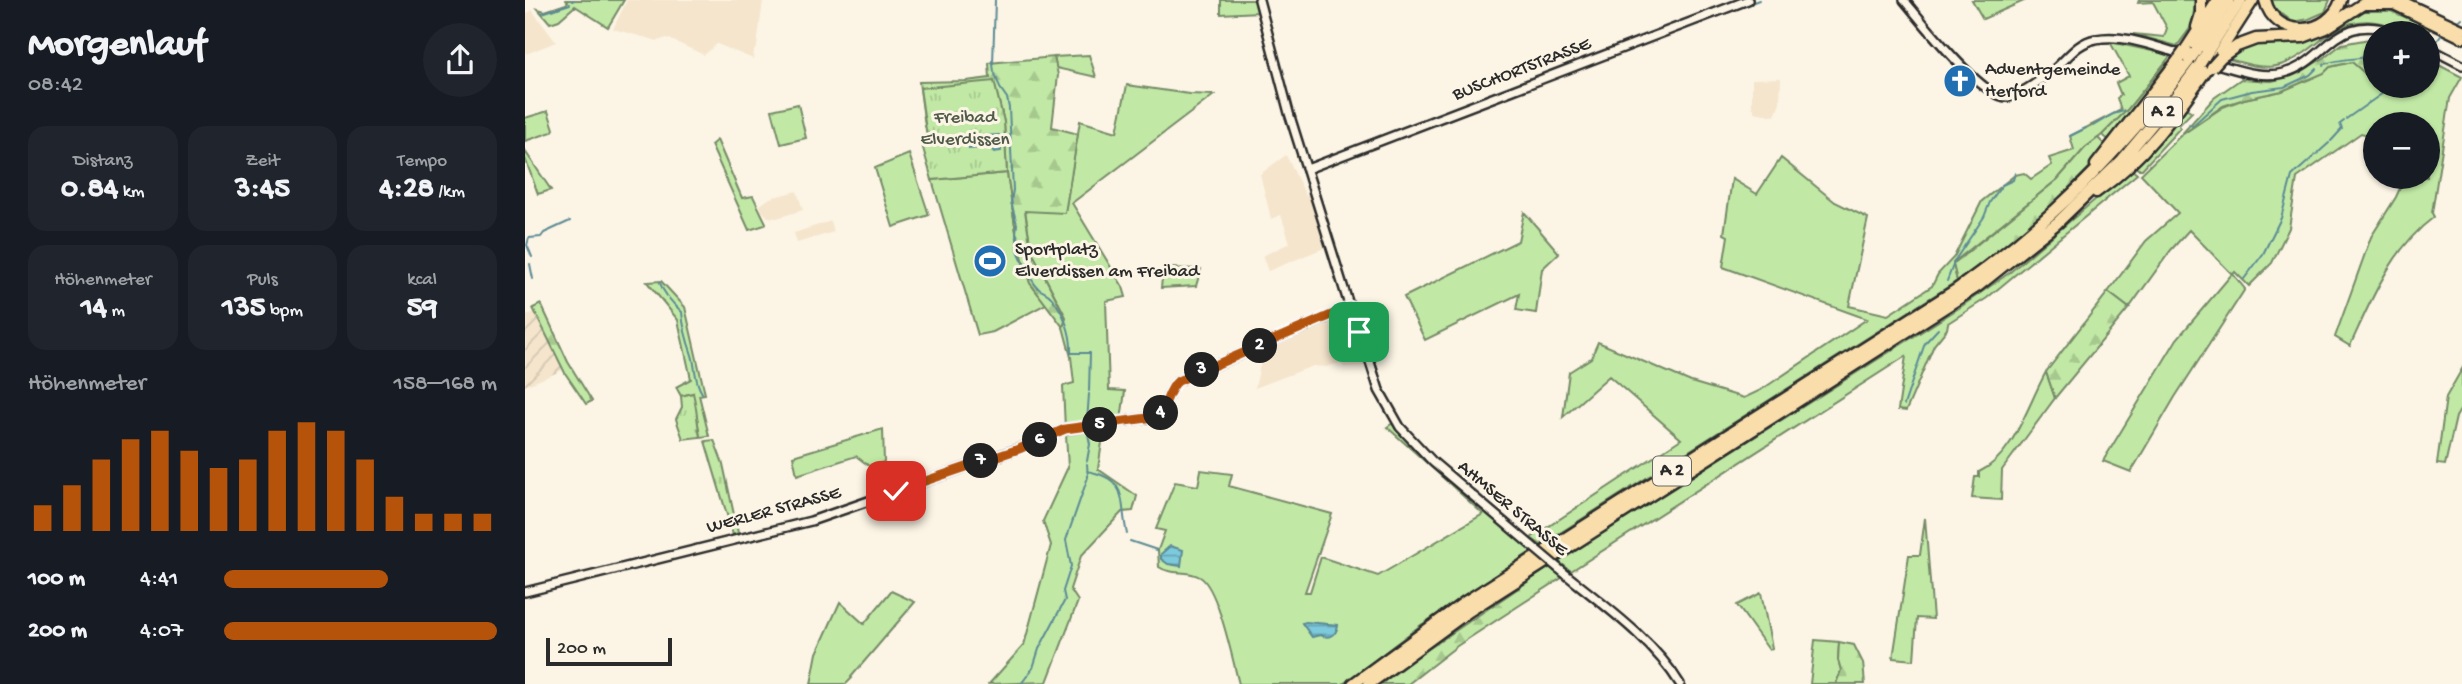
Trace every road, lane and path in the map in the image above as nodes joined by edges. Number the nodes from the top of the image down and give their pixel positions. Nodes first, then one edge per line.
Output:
1 (1259, 0) edge
2 (1748, 0) edge
3 (1904, 0) edge
4 (2201, 0) edge
5 (2218, 0) edge
6 (2229, 0) edge
7 (2241, 0) edge
8 (2253, 0) edge
9 (2265, 0) edge
10 (2341, 0) edge
11 (2406, 0) edge
12 (2393, 2) edge
13 (2426, 16) junction
14 (2363, 29) edge
15 (2462, 35) edge
16 (2205, 54) junction
17 (2440, 54) edge
18 (2198, 63) junction
19 (2462, 65) edge
20 (2119, 156) junction
21 (1307, 169) junction
22 (1352, 311) junction
23 (525, 592) edge
24 (1353, 684) edge
25 (1369, 684) edge
26 (1679, 684) edge

1 - 21 main road, AHMSER STRASSE
2 - 21 main road, BUSCHORTSTRASSE
3 - 14 main road
4 - 16 highway
5 - 16 highway
6 - 16 highway
7 - 16 highway
8 - 16 highway
9 - 10 highway
11 - 13 highway
12 - 13 highway
12 - 16 highway
13 - 15 highway
16 - 18 highway, bridge
16 - 18 highway, bridge
17 - 19 main road
18 - 20 highway, A 2
18 - 20 highway
18 - 20 highway
20 - 24 highway, A 2
20 - 25 highway, A 2
21 - 22 main road, AHMSER STRASSE
22 - 23 main road, WERLER STRASSE
22 - 26 main road, AHMSER STRASSE, bridge

